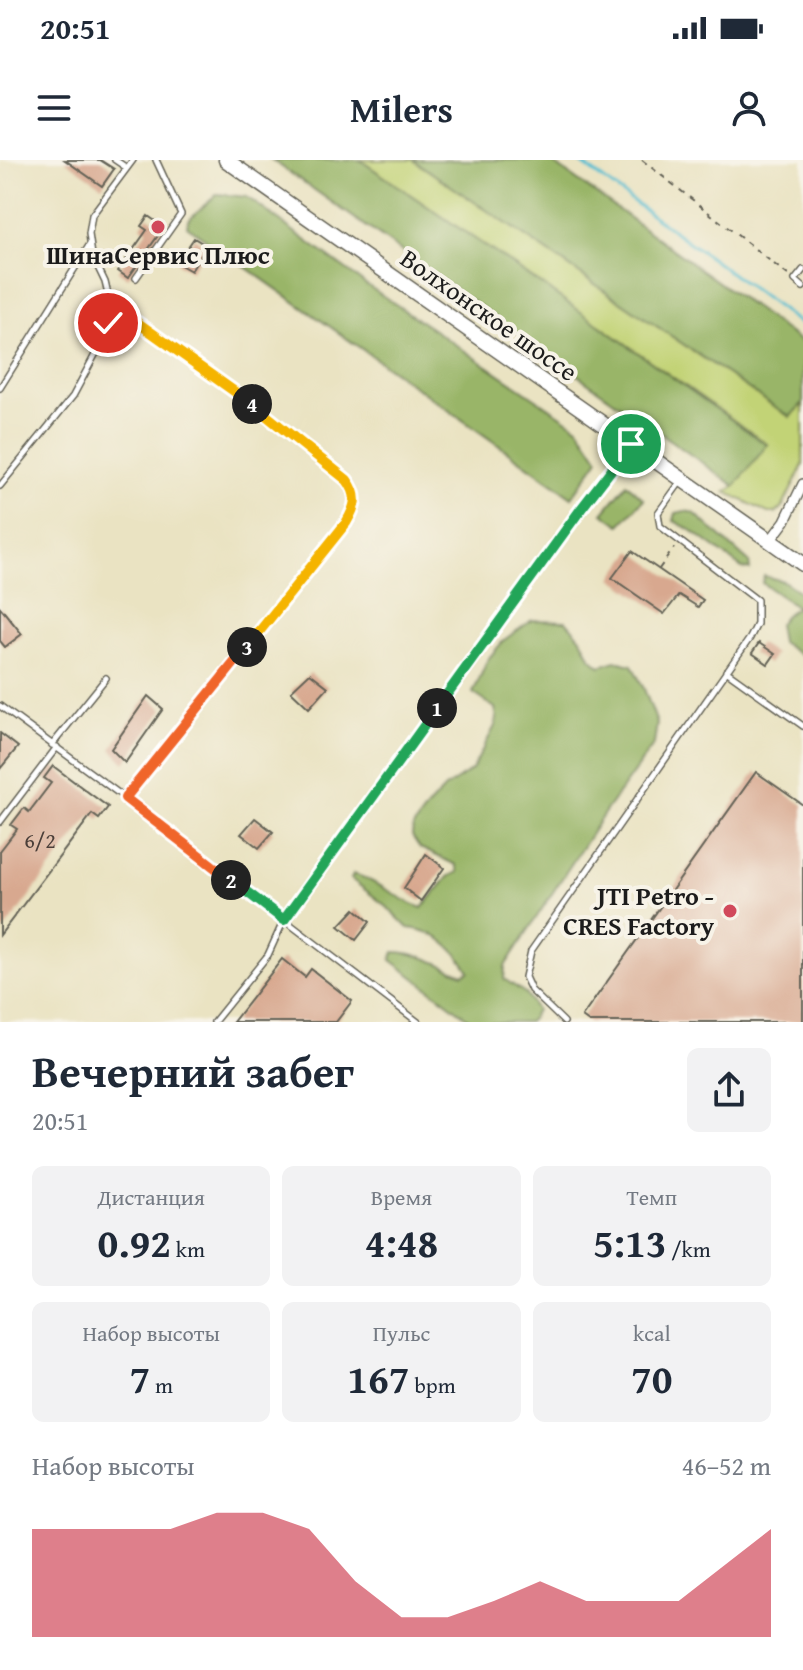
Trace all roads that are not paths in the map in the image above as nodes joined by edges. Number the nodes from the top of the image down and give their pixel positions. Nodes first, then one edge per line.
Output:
1 (115, 160) edge
2 (133, 160) edge
3 (156, 160) edge
4 (226, 160) edge
5 (127, 168) junction
6 (90, 243) junction
7 (803, 270) edge
8 (136, 278) dead end
9 (803, 287) edge
10 (110, 303) junction
11 (0, 388) edge
12 (631, 444) junction
13 (682, 479) junction
14 (803, 484) edge
15 (0, 486) edge
16 (770, 541) junction
17 (803, 564) edge
18 (726, 671) junction
19 (106, 678) dead end
20 (0, 706) edge
21 (803, 726) edge
22 (55, 746) junction
23 (125, 798) junction
24 (0, 822) edge
25 (284, 920) junction
26 (214, 1022) edge
27 (418, 1022) edge
28 (564, 1022) edge

1 - 5 lane
2 - 5 lane
3 - 8 lane
4 - 12 main road, Волхонское шоссе
5 - 6 lane
6 - 10 lane
6 - 11 lane
7 - 9 lane
10 - 15 lane
10 - 23 lane
12 - 13 main road, Волхонское шоссе
12 - 25 lane
13 - 16 main road, Волхонское шоссе
13 - 18 lane
14 - 16 street
16 - 17 main road, Волхонское шоссе
18 - 21 lane
18 - 28 lane
19 - 22 lane
20 - 22 lane
22 - 23 lane
22 - 24 lane
23 - 25 lane
25 - 26 lane
25 - 27 lane

